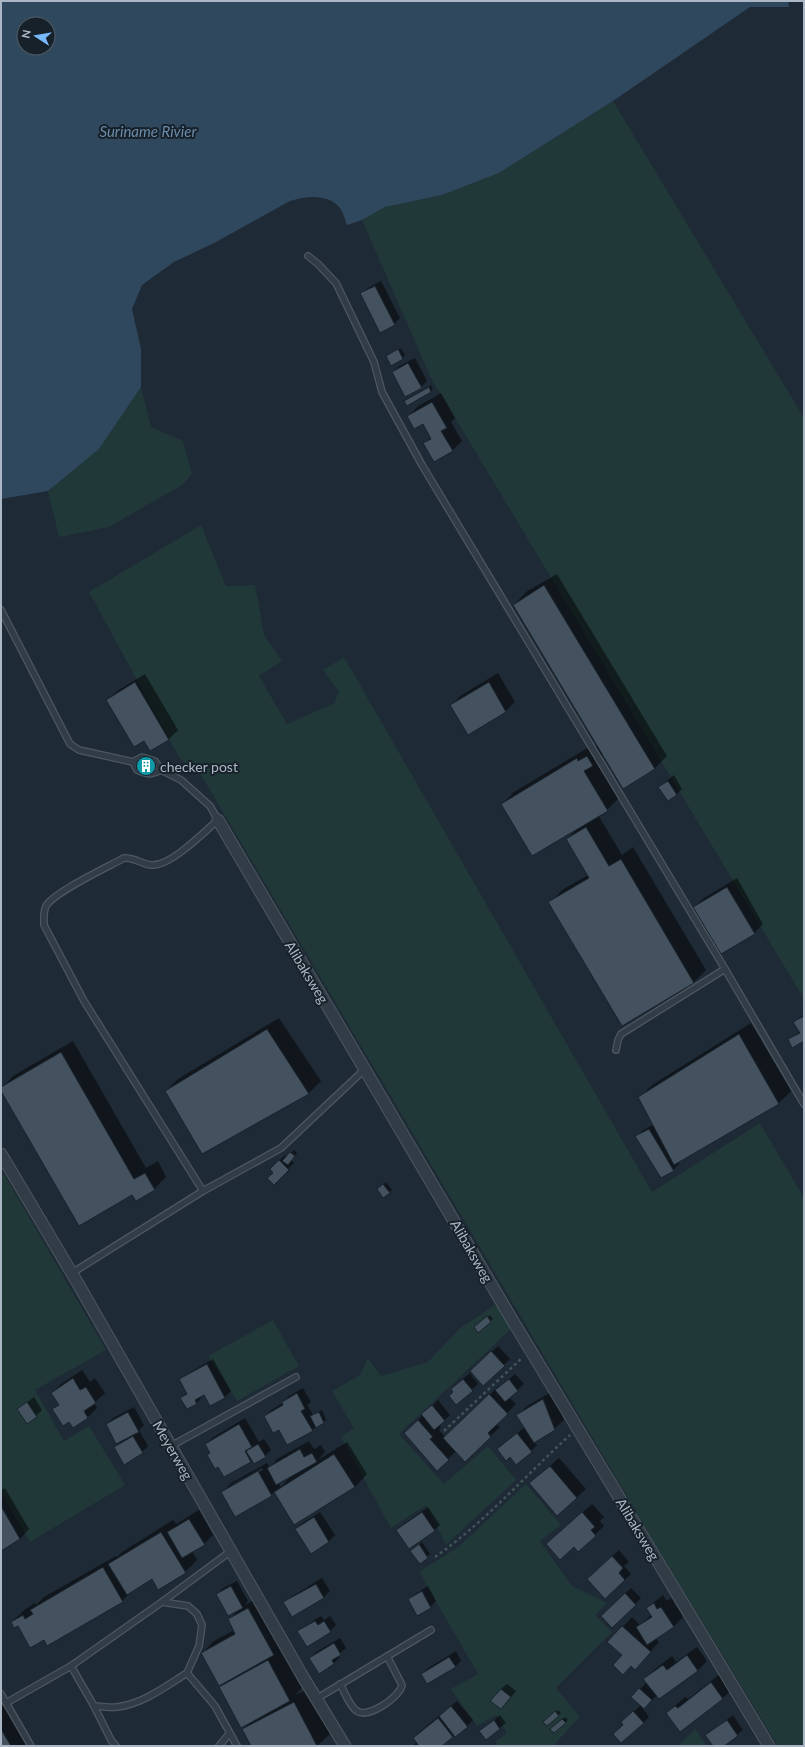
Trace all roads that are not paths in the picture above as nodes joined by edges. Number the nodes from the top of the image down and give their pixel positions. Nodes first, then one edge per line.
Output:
1 (308, 256) dead end
2 (1, 610) edge
3 (133, 762) junction
4 (161, 770) junction
5 (218, 820) junction
6 (725, 969) junction
7 (616, 1050) dead end
8 (365, 1069) junction
9 (804, 1104) edge
10 (1, 1154) edge
11 (203, 1192) junction
12 (72, 1273) junction
13 (296, 1377) dead end
14 (171, 1446) junction
15 (231, 1551) junction
16 (162, 1602) junction
17 (431, 1630) dead end
18 (387, 1656) junction
19 (71, 1666) junction
20 (187, 1673) junction
21 (340, 1684) junction
22 (1, 1694) edge
23 (316, 1699) junction
24 (6, 1703) junction
25 (94, 1706) junction
26 (230, 1734) junction
27 (31, 1746) edge
28 (116, 1746) edge
29 (218, 1746) edge
30 (237, 1746) edge
31 (345, 1746) edge
32 (769, 1746) edge

1 - 6 lane
2 - 3 lane
3 - 4 lane, Alibaksweg
3 - 4 lane
4 - 5 lane, Alibaksweg
5 - 8 street, Alibaksweg
5 - 11 lane
6 - 7 lane
6 - 9 lane
8 - 11 lane
8 - 32 street, Alibaksweg
10 - 12 street, Meyerweg
11 - 12 lane
12 - 14 street, Meyerweg
13 - 14 lane
14 - 15 street, Meyerweg
15 - 16 lane
15 - 23 street, Meyerweg
16 - 19 lane
16 - 20 lane
17 - 18 lane
18 - 21 lane
18 - 21 lane
19 - 24 lane
19 - 25 lane
20 - 25 lane
20 - 26 lane
21 - 23 lane
22 - 24 lane
23 - 31 street, Meyerweg
24 - 27 lane
25 - 28 lane
26 - 29 lane
26 - 30 lane

